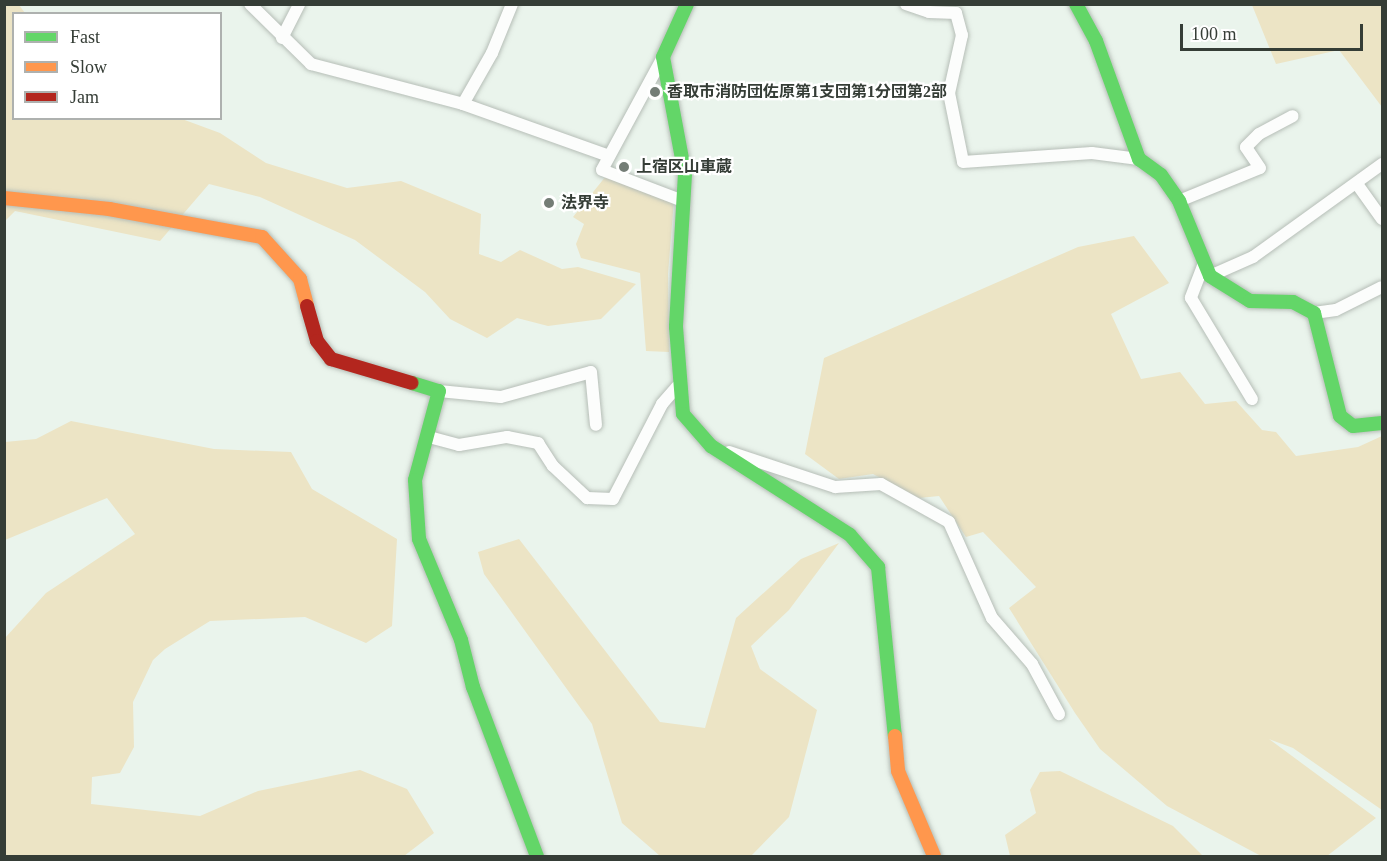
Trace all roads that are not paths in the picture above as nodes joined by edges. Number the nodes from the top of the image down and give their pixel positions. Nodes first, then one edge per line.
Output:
1 (250, 4) edge
2 (299, 4) edge
3 (512, 4) edge
4 (687, 4) edge
5 (906, 4) edge
6 (1076, 4) edge
7 (282, 38) junction
8 (663, 57) junction
9 (463, 104) junction
10 (1293, 116) dead end
11 (609, 156) junction
12 (1139, 159) junction
13 (1383, 164) edge
14 (1357, 184) junction
15 (4, 198) edge
16 (683, 201) junction
17 (1179, 201) junction
18 (1383, 219) edge
19 (1206, 271) junction
20 (1383, 287) edge
21 (1314, 313) junction
22 (677, 387) junction
23 (440, 391) junction
24 (1252, 399) dead end
25 (1383, 423) edge
26 (597, 425) dead end
27 (429, 437) junction
28 (711, 446) junction
29 (1059, 714) dead end
30 (537, 856) edge
31 (934, 856) edge

1 - 7 street
2 - 7 street
3 - 9 street
4 - 8 street
5 - 12 street
6 - 12 street
7 - 9 street
8 - 11 street
8 - 16 street
9 - 11 street
10 - 17 street
11 - 16 street
12 - 17 street
13 - 14 street
14 - 18 street
14 - 19 street
15 - 23 street
16 - 22 street
17 - 19 street
19 - 21 street
19 - 24 street
20 - 21 street
21 - 25 street
22 - 27 street
22 - 28 street
23 - 26 street
23 - 27 street
27 - 30 street
28 - 29 street
28 - 31 street

